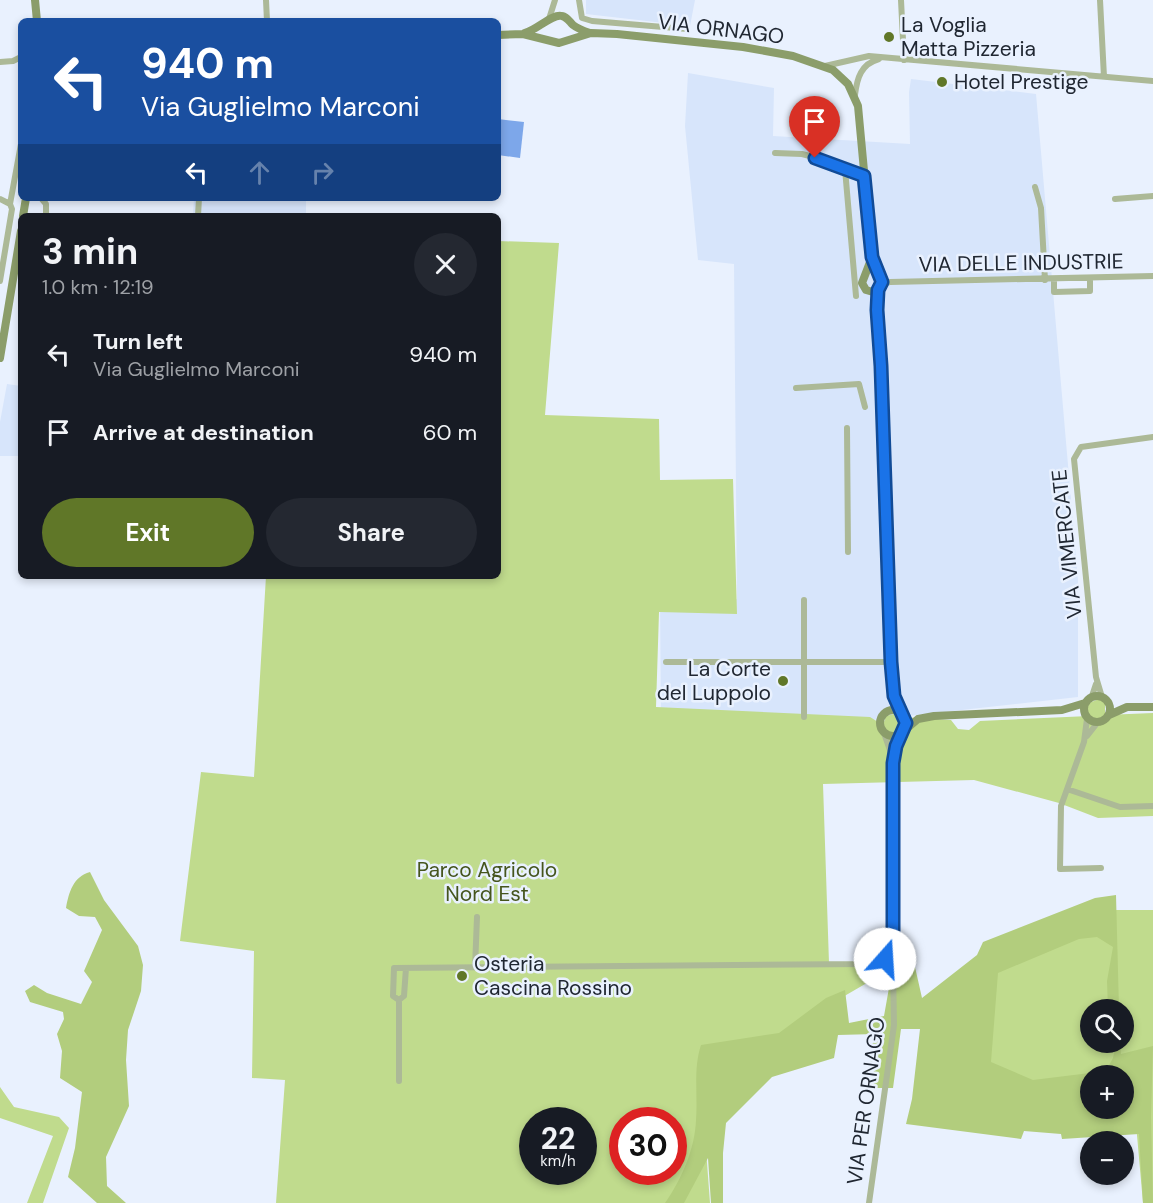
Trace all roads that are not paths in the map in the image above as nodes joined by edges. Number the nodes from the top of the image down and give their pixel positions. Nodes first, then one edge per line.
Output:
1 (35, 0) edge
2 (266, 0) edge
3 (555, 0) edge
4 (579, 0) edge
5 (902, 0) edge
6 (1100, 0) edge
7 (562, 16) junction
8 (38, 18) edge
9 (267, 18) edge
10 (547, 21) junction
11 (570, 22) junction
12 (666, 27) junction
13 (687, 29) dead end
14 (591, 33) junction
15 (523, 34) junction
16 (501, 35) edge
17 (668, 39) junction
18 (549, 40) junction
19 (567, 40) junction
20 (903, 44) junction
21 (18, 58) edge
22 (884, 58) junction
23 (895, 59) junction
24 (904, 60) junction
25 (13, 61) junction
26 (848, 61) junction
27 (0, 62) edge
28 (18, 63) edge
29 (825, 66) junction
30 (1104, 76) junction
31 (842, 77) junction
32 (1153, 81) edge
33 (855, 95) junction
34 (775, 153) dead end
35 (18, 160) edge
36 (845, 169) junction
37 (864, 176) junction
38 (1035, 187) dead end
39 (1153, 196) edge
40 (1115, 199) dead end
41 (0, 200) edge
42 (10, 204) junction
43 (18, 249) edge
44 (3, 251) edge
45 (872, 257) junction
46 (867, 274) junction
47 (1153, 276) edge
48 (1054, 279) junction
49 (1090, 279) junction
50 (0, 280) edge
51 (1045, 280) junction
52 (879, 282) junction
53 (868, 291) junction
54 (856, 296) dead end
55 (877, 310) junction
56 (0, 358) edge
57 (796, 388) dead end
58 (865, 407) dead end
59 (847, 428) dead end
60 (1153, 437) edge
61 (848, 552) dead end
62 (804, 600) dead end
63 (666, 662) dead end
64 (891, 662) junction
65 (804, 663) junction
66 (1096, 677) junction
67 (892, 681) junction
68 (1092, 696) junction
69 (1105, 698) junction
70 (1085, 703) junction
71 (1129, 707) junction
72 (1153, 707) edge
73 (1062, 711) junction
74 (901, 713) junction
75 (883, 714) junction
76 (1108, 715) junction
77 (804, 717) dead end
78 (923, 718) junction
79 (1087, 718) junction
80 (1098, 722) junction
81 (903, 731) junction
82 (884, 733) junction
83 (1084, 742) junction
84 (893, 763) junction
85 (1067, 789) junction
86 (1153, 806) edge
87 (1101, 868) dead end
88 (477, 917) dead end
89 (893, 952) junction
90 (885, 961) junction
91 (893, 966) junction
92 (406, 968) junction
93 (475, 968) junction
94 (399, 1000) junction
95 (399, 1081) dead end
96 (869, 1203) edge

1 - 8 main road
2 - 9 street
3 - 7 street
3 - 10 street
4 - 12 street
5 - 20 street
6 - 30 street
7 - 10 main road, VIA ORNAGO
7 - 11 main road, VIA ORNAGO
10 - 15 main road, VIA ORNAGO
10 - 18 main road
11 - 14 main road, VIA ORNAGO
11 - 19 main road
12 - 13 street
12 - 17 street
14 - 17 main road, VIA ORNAGO
14 - 19 main road, VIA ORNAGO
15 - 16 main road, VIA ORNAGO
15 - 18 main road, VIA ORNAGO
17 - 29 main road, VIA ORNAGO
18 - 19 main road, VIA ORNAGO
20 - 23 street
20 - 24 street
21 - 25 street
22 - 23 street
22 - 26 street
22 - 33 street
23 - 24 street
24 - 30 street
25 - 27 street
25 - 28 street
26 - 29 street
26 - 31 street
29 - 31 main road, VIA ORNAGO
30 - 32 street
31 - 33 main road
33 - 37 main road
34 - 36 street
35 - 42 street
36 - 37 street
36 - 54 street
37 - 45 main road
38 - 51 street
39 - 40 street
41 - 42 street
42 - 44 street
43 - 56 main road
44 - 50 street
45 - 46 main road
45 - 52 main road
46 - 52 main road
46 - 53 main road
47 - 49 street, VIA DELLE INDUSTRIE
48 - 49 street, VIA DELLE INDUSTRIE
48 - 49 street
48 - 51 street, VIA DELLE INDUSTRIE
51 - 52 street, VIA DELLE INDUSTRIE
52 - 53 main road
52 - 55 main road
53 - 55 main road
55 - 64 main road
57 - 58 street
59 - 61 street
60 - 66 street, VIA VIMERCATE
62 - 65 street
63 - 65 street
64 - 65 street
64 - 67 main road
65 - 77 street
66 - 68 street, VIA VIMERCATE
66 - 69 street, VIA VIMERCATE
67 - 74 main road
67 - 75 main road
68 - 69 main road
68 - 70 main road
69 - 71 main road
69 - 76 main road
70 - 73 main road
70 - 79 main road
71 - 72 main road
71 - 76 main road
73 - 78 main road
73 - 79 main road
74 - 75 main road
74 - 78 main road
74 - 81 main road
75 - 82 main road
76 - 80 main road
78 - 81 main road
79 - 80 main road
79 - 83 street
80 - 83 street
81 - 82 main road
81 - 84 street
82 - 84 street
83 - 85 street
84 - 89 street
85 - 86 street
85 - 87 street
88 - 93 street
89 - 90 street
89 - 91 street
90 - 91 street
90 - 93 street
91 - 96 street, VIA PER ORNAGO
92 - 93 street
92 - 94 street
92 - 94 street
94 - 95 street

